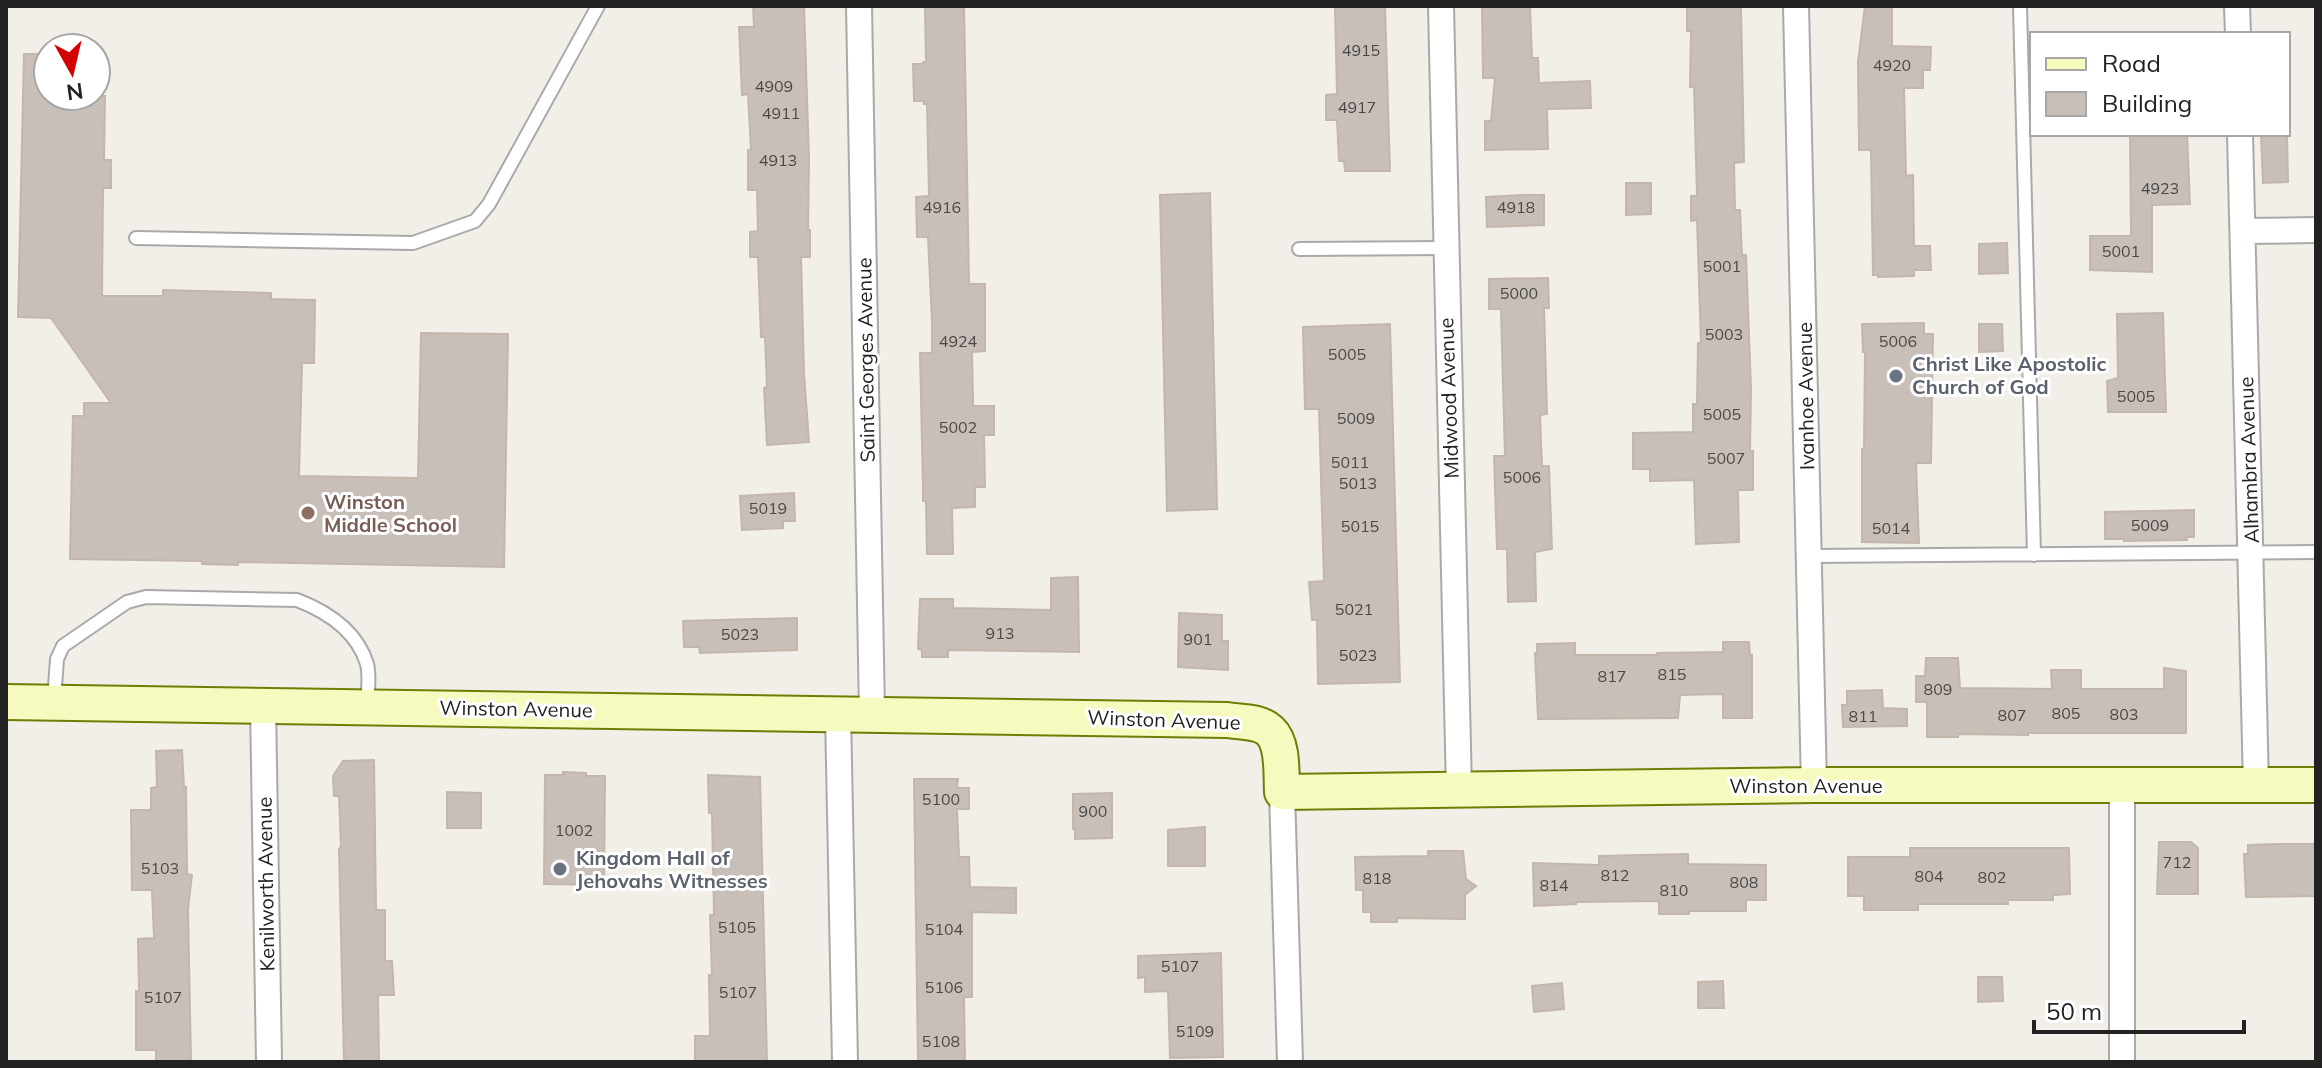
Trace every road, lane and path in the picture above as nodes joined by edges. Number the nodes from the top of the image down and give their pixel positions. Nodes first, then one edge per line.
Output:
1 (598, 6) edge
2 (859, 6) edge
3 (1441, 6) edge
4 (1796, 6) edge
5 (2020, 6) edge
6 (2237, 6) edge
7 (2238, 32) edge
8 (2240, 136) edge
9 (2316, 230) edge
10 (2243, 231) junction
11 (136, 238) dead end
12 (1445, 248) junction
13 (1299, 249) dead end
14 (2316, 552) edge
15 (2252, 554) junction
16 (2034, 555) junction
17 (1810, 556) junction
18 (6, 702) edge
19 (53, 702) junction
20 (263, 705) junction
21 (367, 707) junction
22 (838, 713) junction
23 (872, 713) junction
24 (1814, 785) junction
25 (2256, 785) junction
26 (2316, 785) edge
27 (2122, 786) junction
28 (1459, 790) junction
29 (1282, 792) junction
30 (269, 1062) edge
31 (845, 1062) edge
32 (1290, 1062) edge
33 (2122, 1062) edge

1 - 11 lane
2 - 23 street, Saint Georges Avenue
3 - 12 street, Midwood Avenue
4 - 17 street, Ivanhoe Avenue
5 - 16 lane
6 - 7 street
8 - 10 street, Alhambra Avenue
9 - 10 street
10 - 15 street, Alhambra Avenue
12 - 13 lane
12 - 28 street, Midwood Avenue
14 - 15 lane
15 - 16 lane
15 - 25 street, Alhambra Avenue
16 - 17 lane
17 - 24 street, Ivanhoe Avenue
18 - 19 street, Winston Avenue
19 - 20 street, Winston Avenue
19 - 21 lane
20 - 21 street, Winston Avenue
20 - 30 street, Kenilworth Avenue
21 - 22 street, Winston Avenue
22 - 23 street, Winston Avenue
22 - 31 street
23 - 29 street, Winston Avenue
24 - 27 street, Winston Avenue
24 - 28 street, Winston Avenue
25 - 26 street, Winston Avenue
25 - 27 street, Winston Avenue
27 - 33 street
28 - 29 street, Winston Avenue
29 - 32 street

